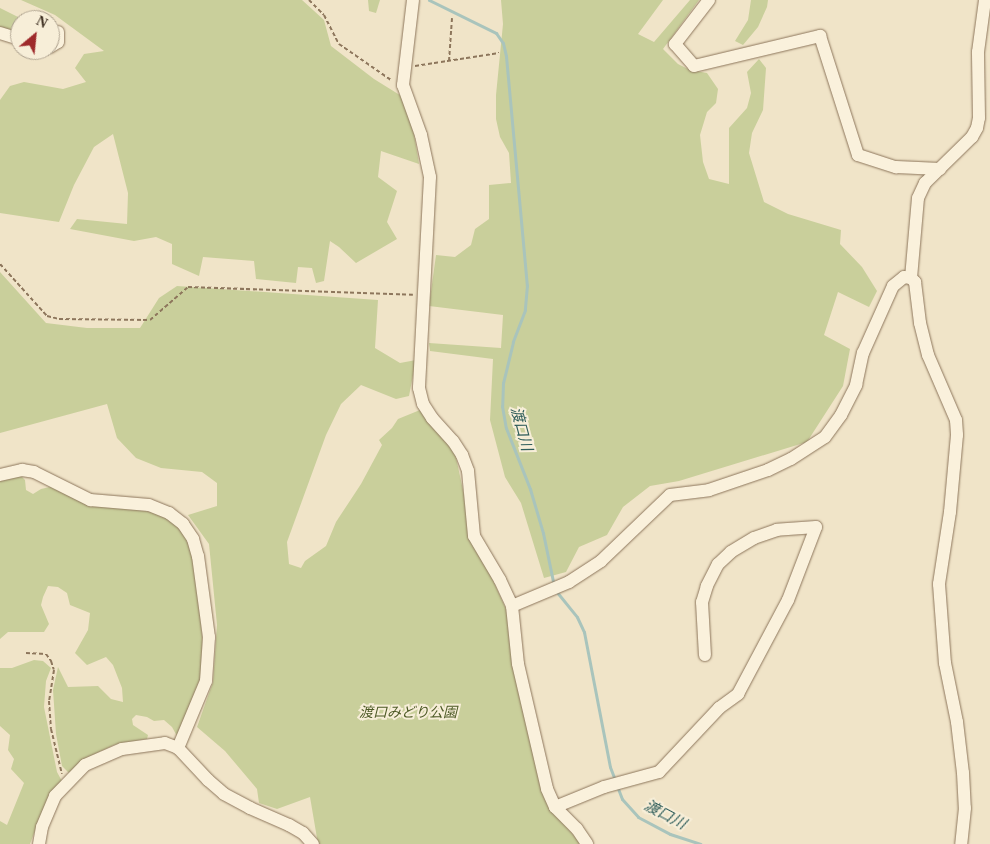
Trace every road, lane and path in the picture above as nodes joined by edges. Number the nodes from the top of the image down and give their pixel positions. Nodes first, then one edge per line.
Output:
1 (309, 0) edge
2 (413, 0) edge
3 (709, 0) edge
4 (985, 0) edge
5 (452, 18) dead end
6 (499, 53) dead end
7 (449, 61) junction
8 (406, 67) junction
9 (404, 85) junction
10 (984, 118) edge
11 (940, 169) junction
12 (0, 264) edge
13 (911, 278) junction
14 (423, 296) junction
15 (0, 475) edge
16 (512, 606) junction
17 (26, 653) dead end
18 (704, 655) dead end
19 (178, 748) junction
20 (69, 782) junction
21 (555, 807) junction
22 (39, 844) edge
23 (313, 844) edge
24 (587, 844) edge
25 (960, 844) edge

1 - 9 path
2 - 8 street
3 - 11 street
4 - 10 street
5 - 7 path
6 - 7 path
7 - 8 path
8 - 9 street
9 - 14 street
10 - 11 street
11 - 13 street
12 - 14 path
13 - 16 street
13 - 25 street
14 - 16 street
15 - 19 street
16 - 21 street
17 - 20 path
18 - 21 street
19 - 20 street
19 - 23 street
20 - 22 street
21 - 24 street

